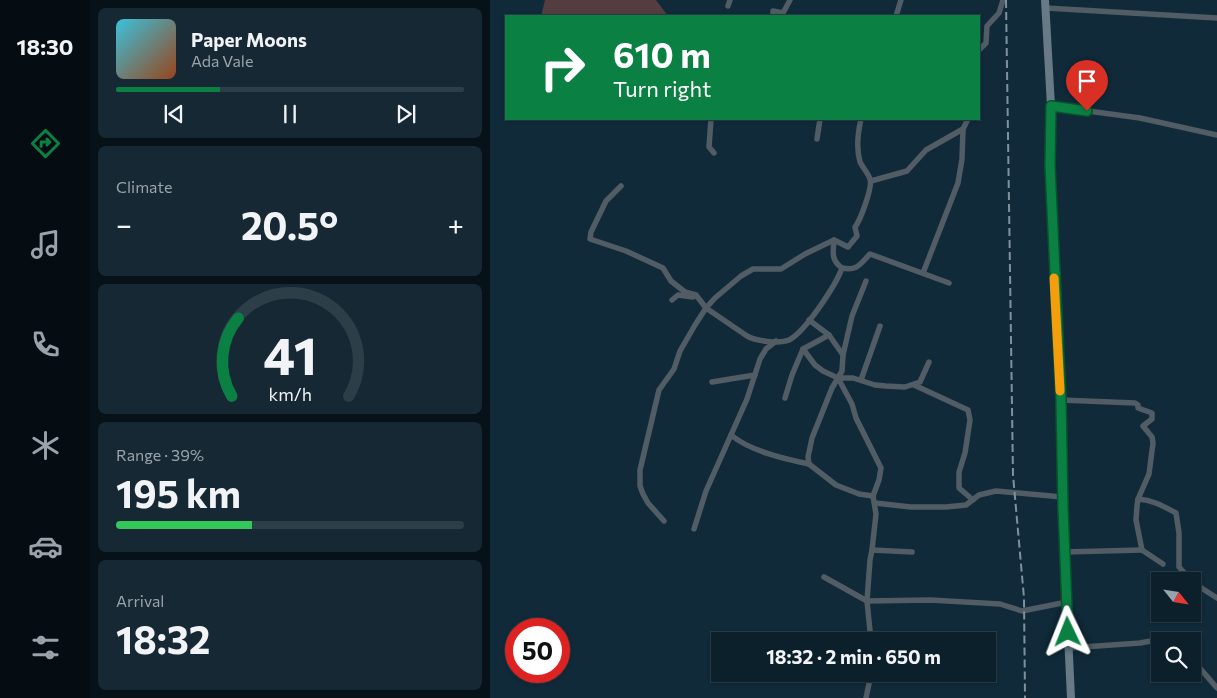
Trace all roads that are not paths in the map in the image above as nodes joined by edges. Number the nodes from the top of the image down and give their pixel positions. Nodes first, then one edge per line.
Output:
1 (790, 0) edge
2 (901, 0) edge
3 (1003, 0) edge
4 (1045, 4) edge
5 (773, 15) edge
6 (896, 15) edge
7 (1217, 18) edge
8 (980, 49) edge
9 (1051, 106) junction
10 (711, 120) edge
11 (820, 120) edge
12 (861, 120) edge
13 (968, 120) edge
14 (963, 129) junction
15 (1217, 135) edge
16 (817, 139) dead end
17 (714, 153) dead end
18 (871, 181) junction
19 (621, 186) dead end
20 (834, 240) junction
21 (842, 268) junction
22 (922, 273) junction
23 (866, 281) dead end
24 (949, 283) dead end
25 (696, 295) junction
26 (672, 300) dead end
27 (706, 308) junction
28 (809, 320) junction
29 (880, 326) dead end
30 (829, 335) junction
31 (776, 341) junction
32 (803, 349) junction
33 (843, 355) junction
34 (929, 362) dead end
35 (755, 375) junction
36 (838, 378) junction
37 (861, 380) junction
38 (712, 382) dead end
39 (914, 385) junction
40 (785, 398) dead end
41 (1061, 400) junction
42 (731, 435) junction
43 (809, 464) junction
44 (872, 496) junction
45 (1062, 498) junction
46 (1138, 499) junction
47 (973, 500) junction
48 (875, 503) junction
49 (664, 521) dead end
50 (694, 529) dead end
51 (872, 550) junction
52 (1142, 550) junction
53 (912, 552) dead end
54 (1064, 552) junction
55 (1163, 564) dead end
56 (1183, 572) edge
57 (824, 577) dead end
58 (1201, 588) edge
59 (1217, 598) edge
60 (867, 601) junction
61 (1067, 602) junction
62 (870, 632) edge
63 (1151, 641) edge
64 (1069, 648) junction
65 (1201, 669) edge
66 (869, 682) edge
67 (1217, 688) edge
68 (866, 698) edge
69 (1071, 698) edge

1 - 5 street
2 - 6 street
3 - 8 street
4 - 7 street
4 - 9 main road
9 - 15 street
9 - 41 main road
10 - 17 street
11 - 16 street
12 - 18 street
13 - 14 street
14 - 18 street
14 - 22 street
18 - 20 street
19 - 25 street
20 - 21 street
20 - 27 street
21 - 22 street
21 - 28 street
22 - 24 street
23 - 33 street
25 - 26 street
25 - 27 street
27 - 31 street
27 - 49 street
28 - 30 street
28 - 31 street
29 - 37 street
30 - 32 street
30 - 33 street
31 - 35 street
32 - 36 street
32 - 40 street
33 - 36 street
34 - 39 street
35 - 38 street
35 - 42 street
36 - 37 street
36 - 43 street
36 - 44 street
37 - 39 street
39 - 47 street
41 - 45 main road
41 - 46 street
42 - 43 street
42 - 50 street
43 - 44 street
44 - 48 street
45 - 47 street
45 - 54 main road
46 - 52 street
46 - 56 street
47 - 48 street
48 - 51 street
51 - 53 street
51 - 60 street
52 - 54 street
52 - 55 street
54 - 61 main road
57 - 60 street
58 - 59 street
60 - 61 street
60 - 62 street
61 - 64 main road
63 - 64 street
64 - 69 main road
65 - 67 street
66 - 68 street

